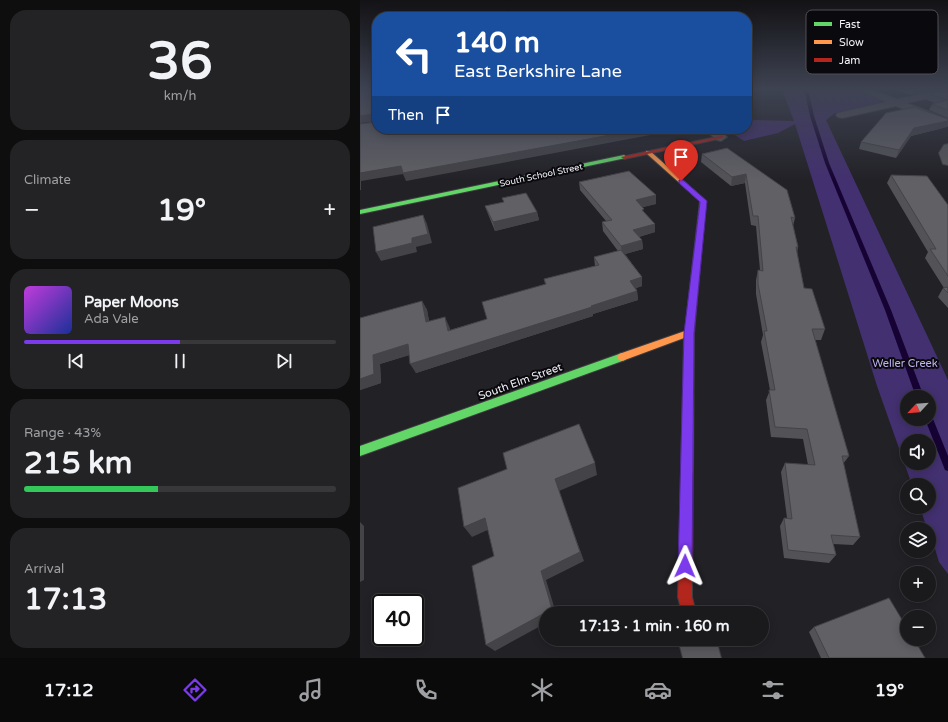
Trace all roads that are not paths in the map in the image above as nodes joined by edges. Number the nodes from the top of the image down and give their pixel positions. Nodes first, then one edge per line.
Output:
1 (718, 134) edge
2 (722, 137) joint
3 (948, 148) edge
4 (648, 152) junction
5 (948, 161) edge
6 (360, 212) edge
7 (689, 333) junction
8 (360, 451) edge
9 (687, 606) edge
10 (699, 646) edge
11 (702, 658) edge

1 - 2 street
2 - 4 street, South School Street
3 - 5 street
4 - 6 street, South School Street
4 - 7 street
7 - 8 street, South Elm Street
7 - 9 street
10 - 11 street

